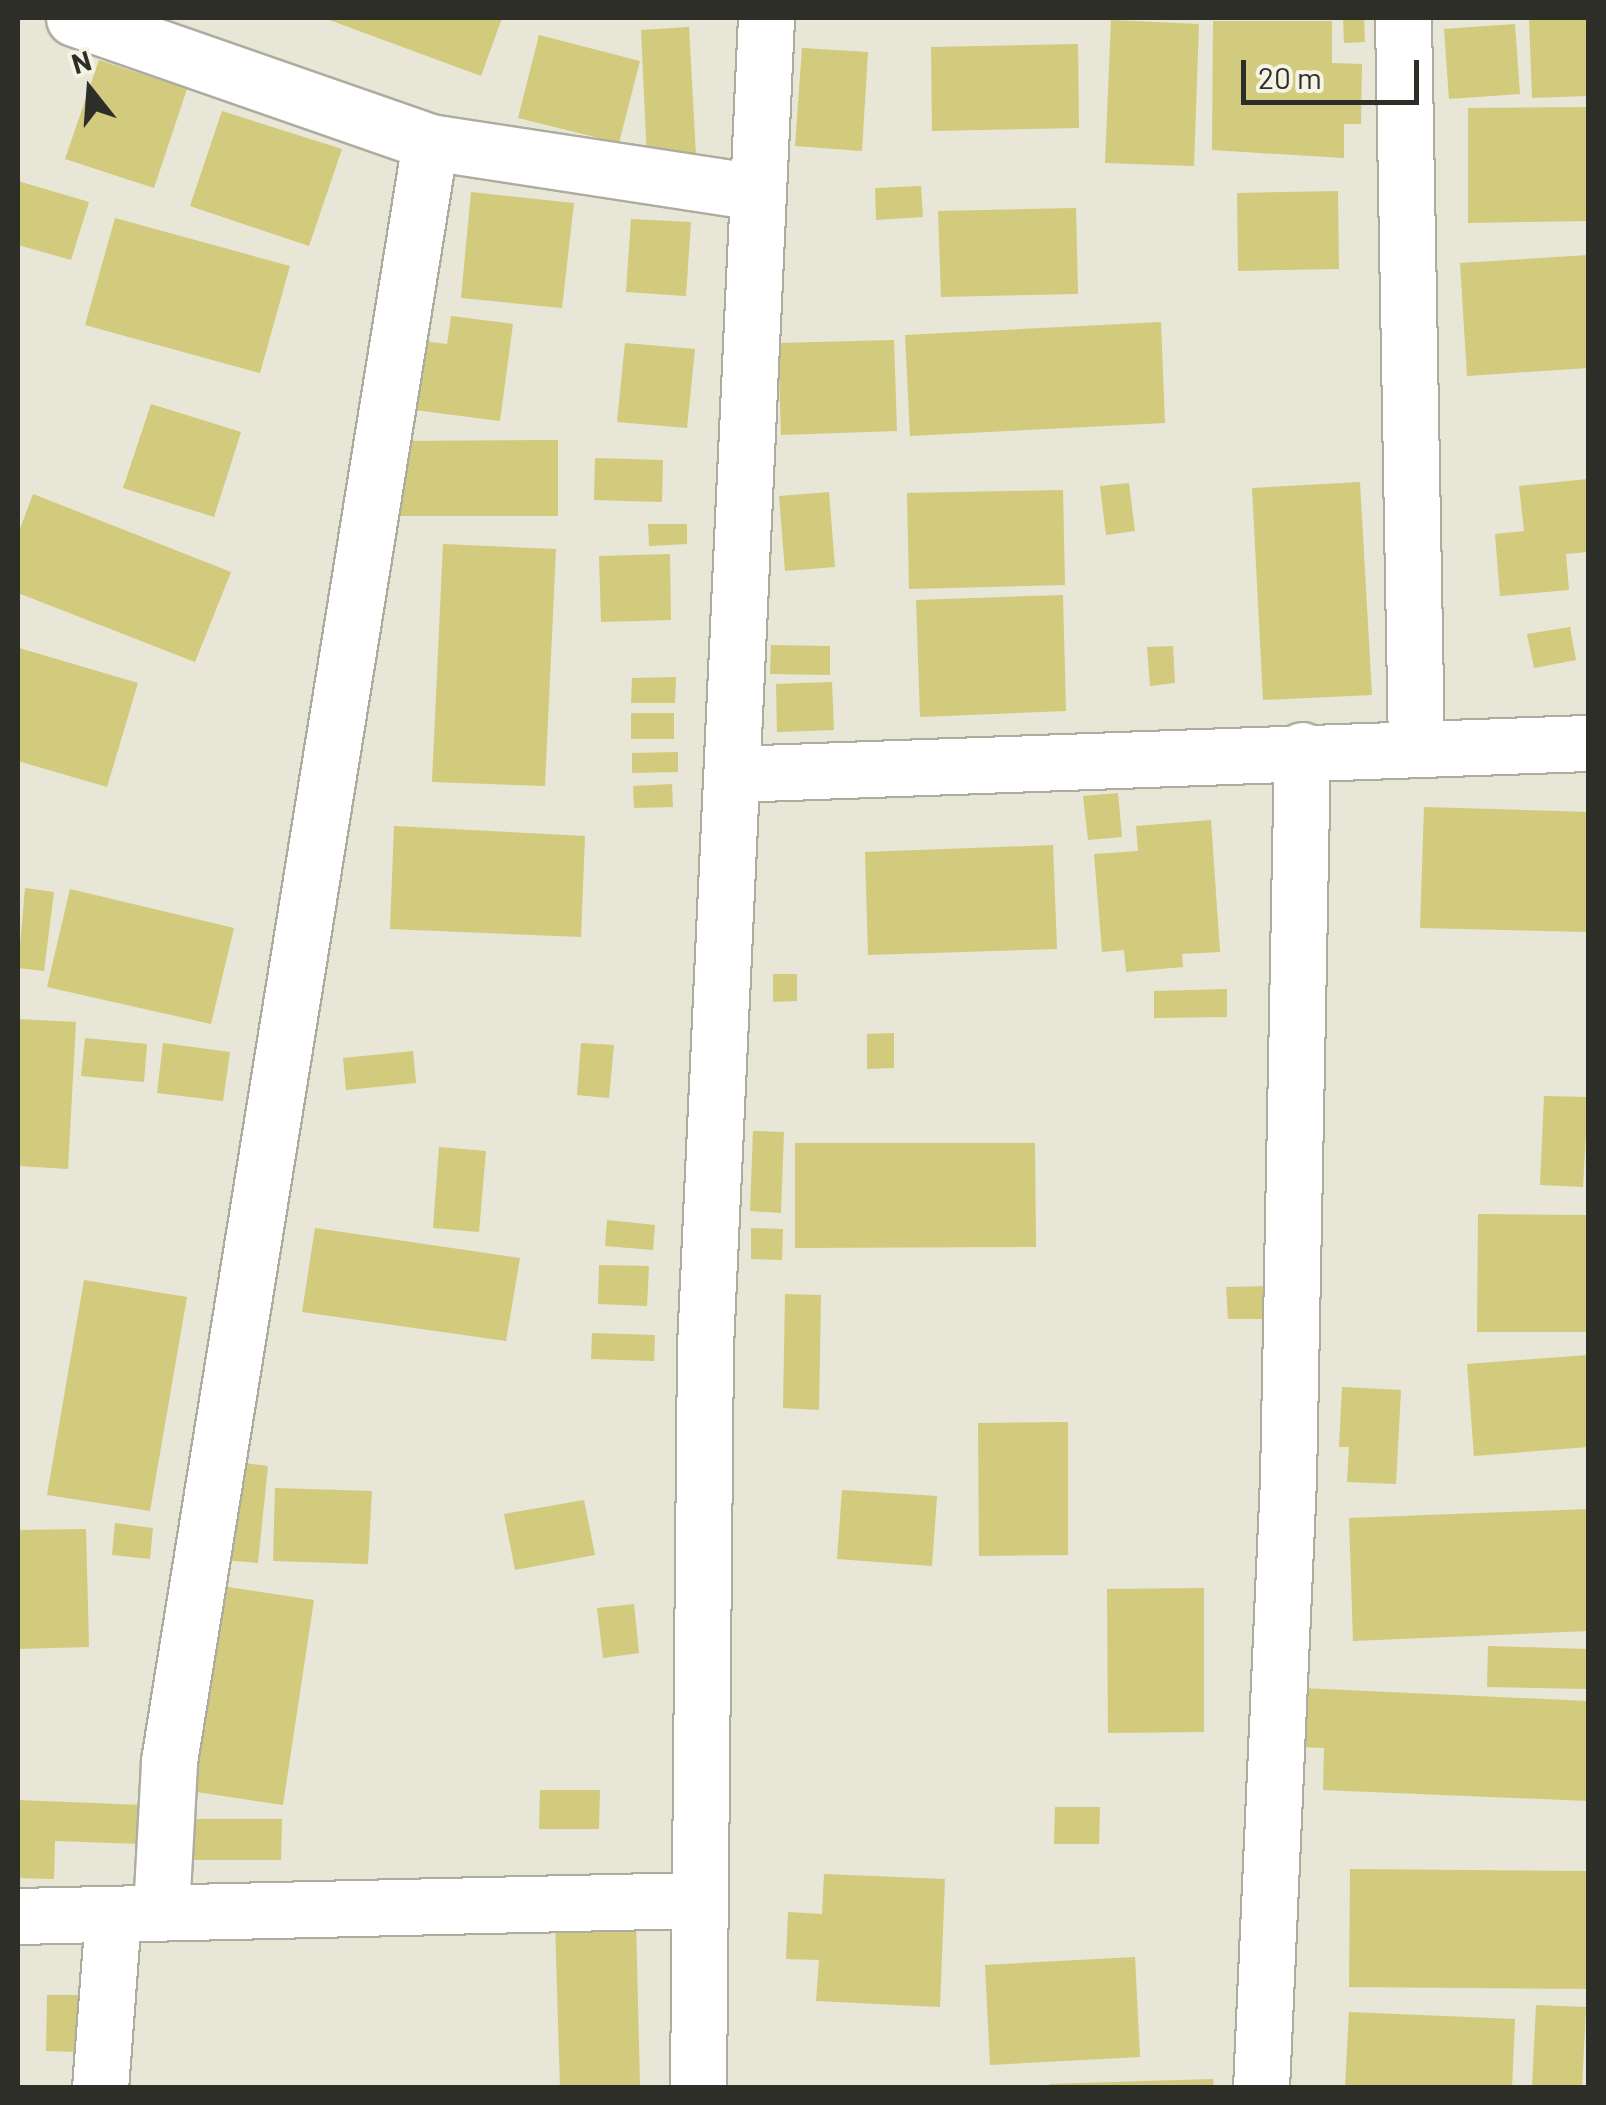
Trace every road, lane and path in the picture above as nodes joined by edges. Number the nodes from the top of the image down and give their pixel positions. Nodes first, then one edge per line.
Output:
1 (74, 18) edge
2 (766, 18) edge
3 (1403, 18) edge
4 (430, 142) junction
5 (757, 192) junction
6 (1588, 743) edge
7 (1416, 749) junction
8 (1302, 750) junction
9 (733, 774) junction
10 (696, 1900) junction
11 (137, 1913) junction
12 (18, 1916) edge
13 (100, 2088) edge
14 (698, 2088) edge
15 (1261, 2088) edge

1 - 4 street
2 - 5 street
3 - 7 street
4 - 5 street
4 - 11 street
5 - 9 street
6 - 7 street
7 - 8 street
8 - 9 street
8 - 15 street
9 - 10 street
10 - 11 street
10 - 14 street
11 - 12 street
11 - 13 street

